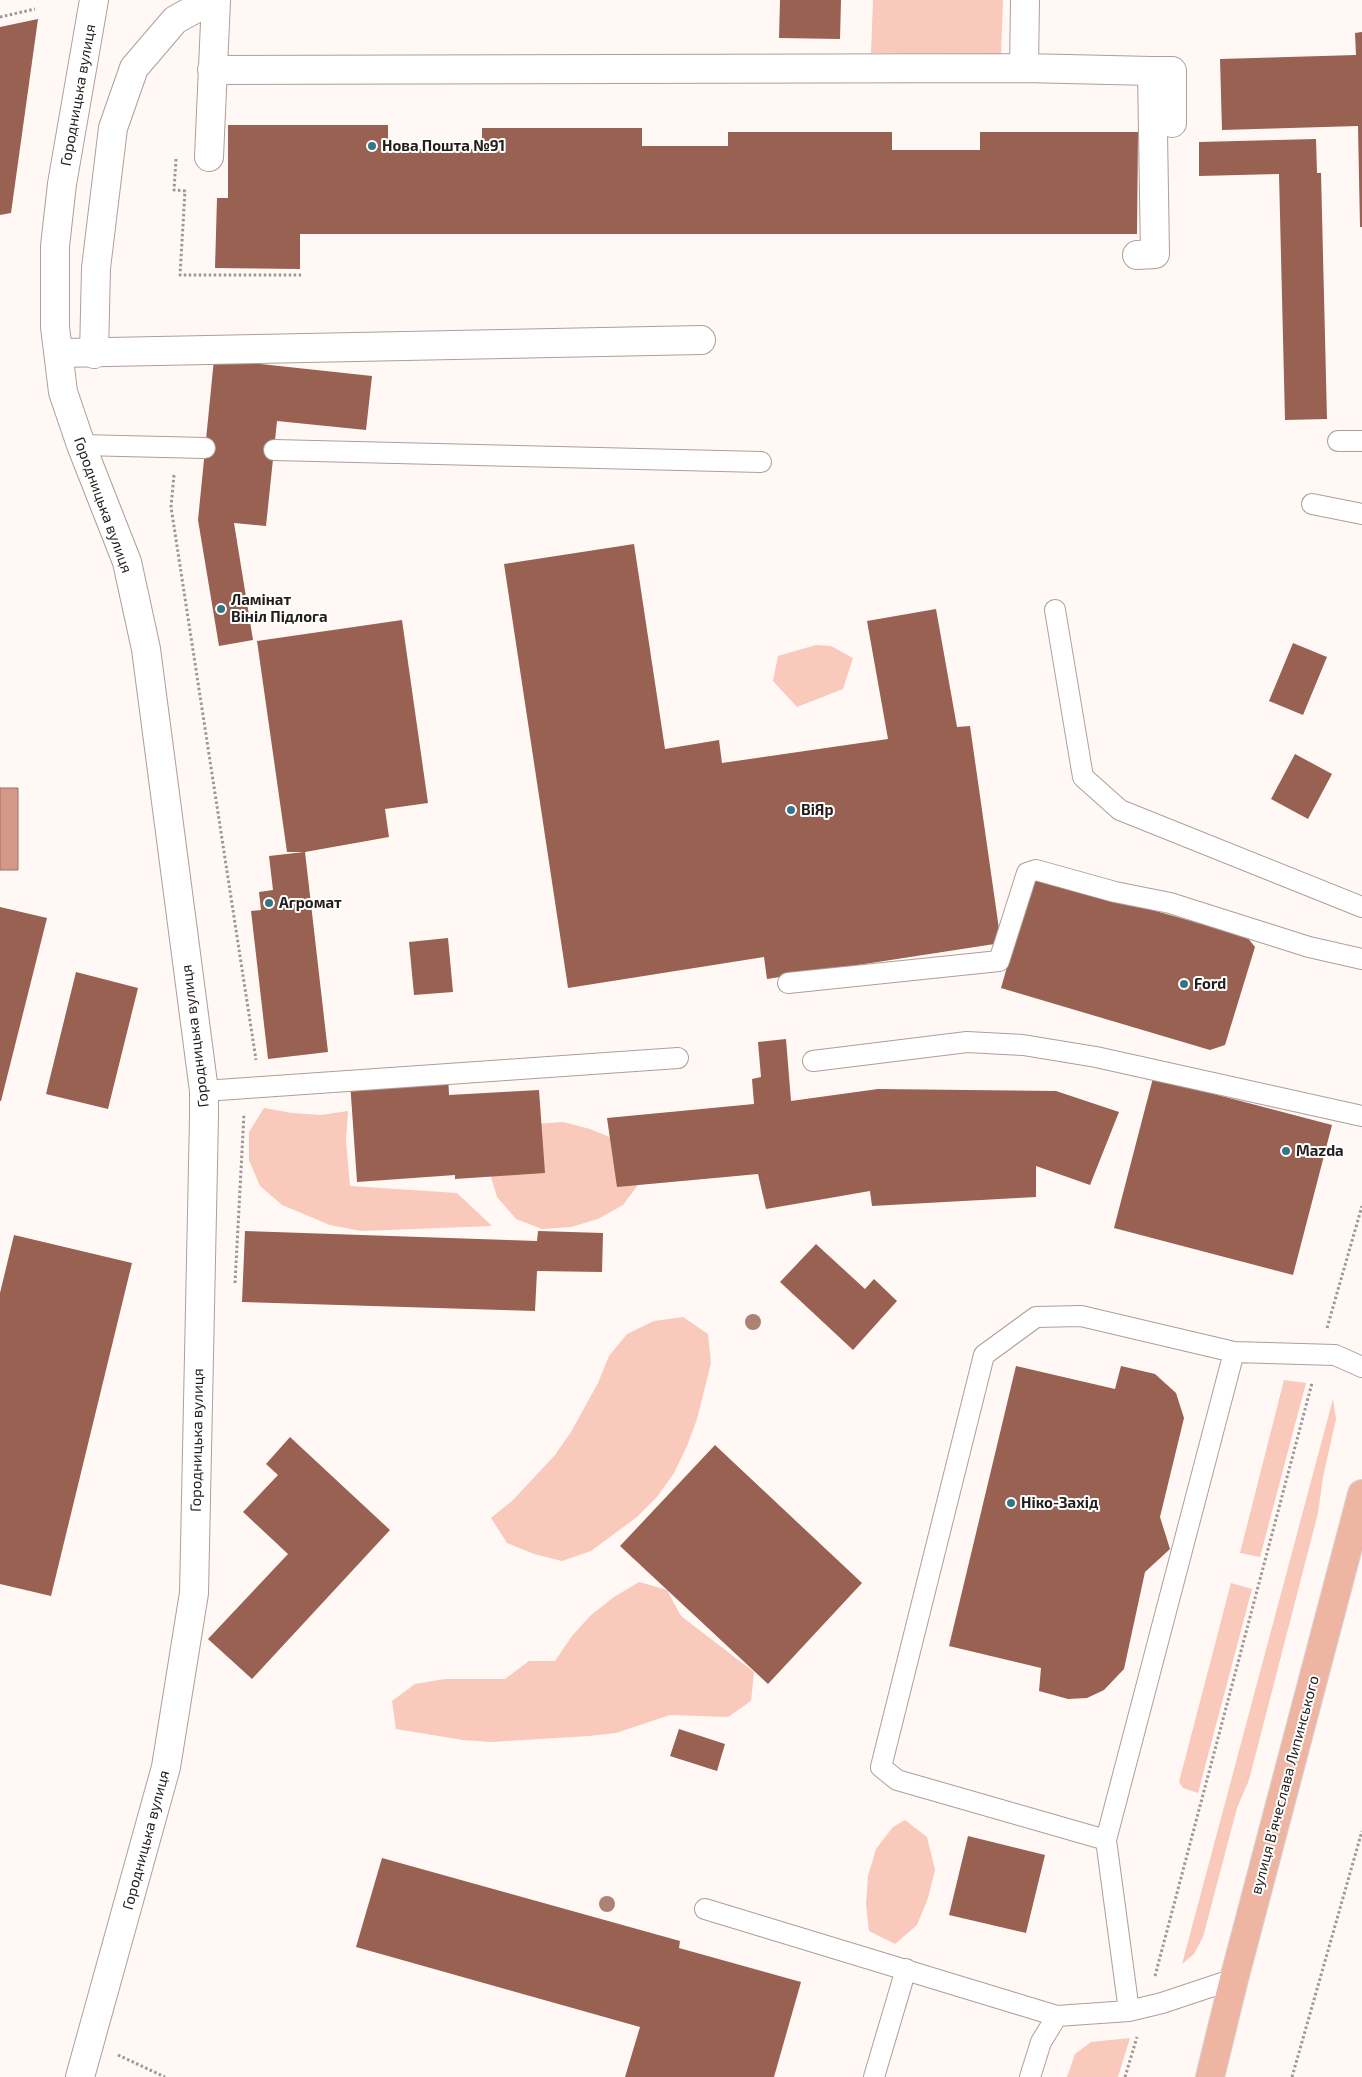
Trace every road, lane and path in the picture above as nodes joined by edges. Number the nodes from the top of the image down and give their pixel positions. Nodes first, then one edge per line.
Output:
1 (94, 0) edge
2 (211, 0) edge
3 (216, 0) edge
4 (1026, 0) edge
5 (35, 9) dead end
6 (0, 17) edge
7 (1024, 68) junction
8 (212, 70) junction
9 (1152, 71) junction
10 (1172, 123) dead end
11 (176, 154) dead end
12 (209, 157) dead end
13 (1138, 255) dead end
14 (301, 276) dead end
15 (701, 340) dead end
16 (58, 353) junction
17 (94, 354) junction
18 (1338, 441) dead end
19 (1362, 441) edge
20 (81, 445) junction
21 (176, 448) junction
22 (205, 448) dead end
23 (274, 450) dead end
24 (761, 462) dead end
25 (1312, 504) dead end
26 (1362, 514) edge
27 (1055, 610) dead end
28 (1362, 907) edge
29 (1362, 959) edge
30 (788, 983) dead end
31 (678, 1058) dead end
32 (813, 1061) dead end
33 (249, 1088) junction
34 (204, 1091) junction
35 (1362, 1116) edge
36 (1362, 1206) edge
37 (234, 1292) dead end
38 (1234, 1352) junction
39 (1320, 1355) junction
40 (1362, 1367) edge
41 (1362, 1494) edge
42 (1362, 1831) edge
43 (1106, 1840) junction
44 (706, 1909) dead end
45 (906, 1969) junction
46 (1234, 1978) junction
47 (1138, 2009) junction
48 (1057, 2016) junction
49 (90, 2042) junction
50 (80, 2077) edge
51 (165, 2077) edge
52 (874, 2077) edge
53 (1030, 2077) edge
54 (1125, 2077) edge
55 (1210, 2077) edge
56 (1292, 2077) edge

1 - 16 street, Городницька вулиця
2 - 17 street
3 - 8 street
4 - 7 street
5 - 6 path
7 - 8 street
7 - 9 street
8 - 12 street
9 - 10 street
9 - 13 street
11 - 14 path
15 - 17 street
16 - 17 street
16 - 20 street, Городницька вулиця
18 - 19 lane
20 - 21 lane
20 - 34 street, Городницька вулиця
21 - 22 lane
21 - 33 path
23 - 24 lane
25 - 26 lane
27 - 28 lane
29 - 30 lane
31 - 33 lane
32 - 35 lane
33 - 34 lane
33 - 37 path
34 - 49 street, Городницька вулиця
36 - 39 path
38 - 39 lane
38 - 43 lane
38 - 43 lane
39 - 40 lane
39 - 47 path
41 - 46 main road, вулиця Вʼячеслава Липинського
42 - 56 path
43 - 47 lane
44 - 45 lane
45 - 48 lane
45 - 52 lane
46 - 47 lane
46 - 55 main road, вулиця Вʼячеслава Липинського
47 - 48 lane
47 - 54 path
48 - 53 lane
49 - 50 street, Городницька вулиця
49 - 51 path

